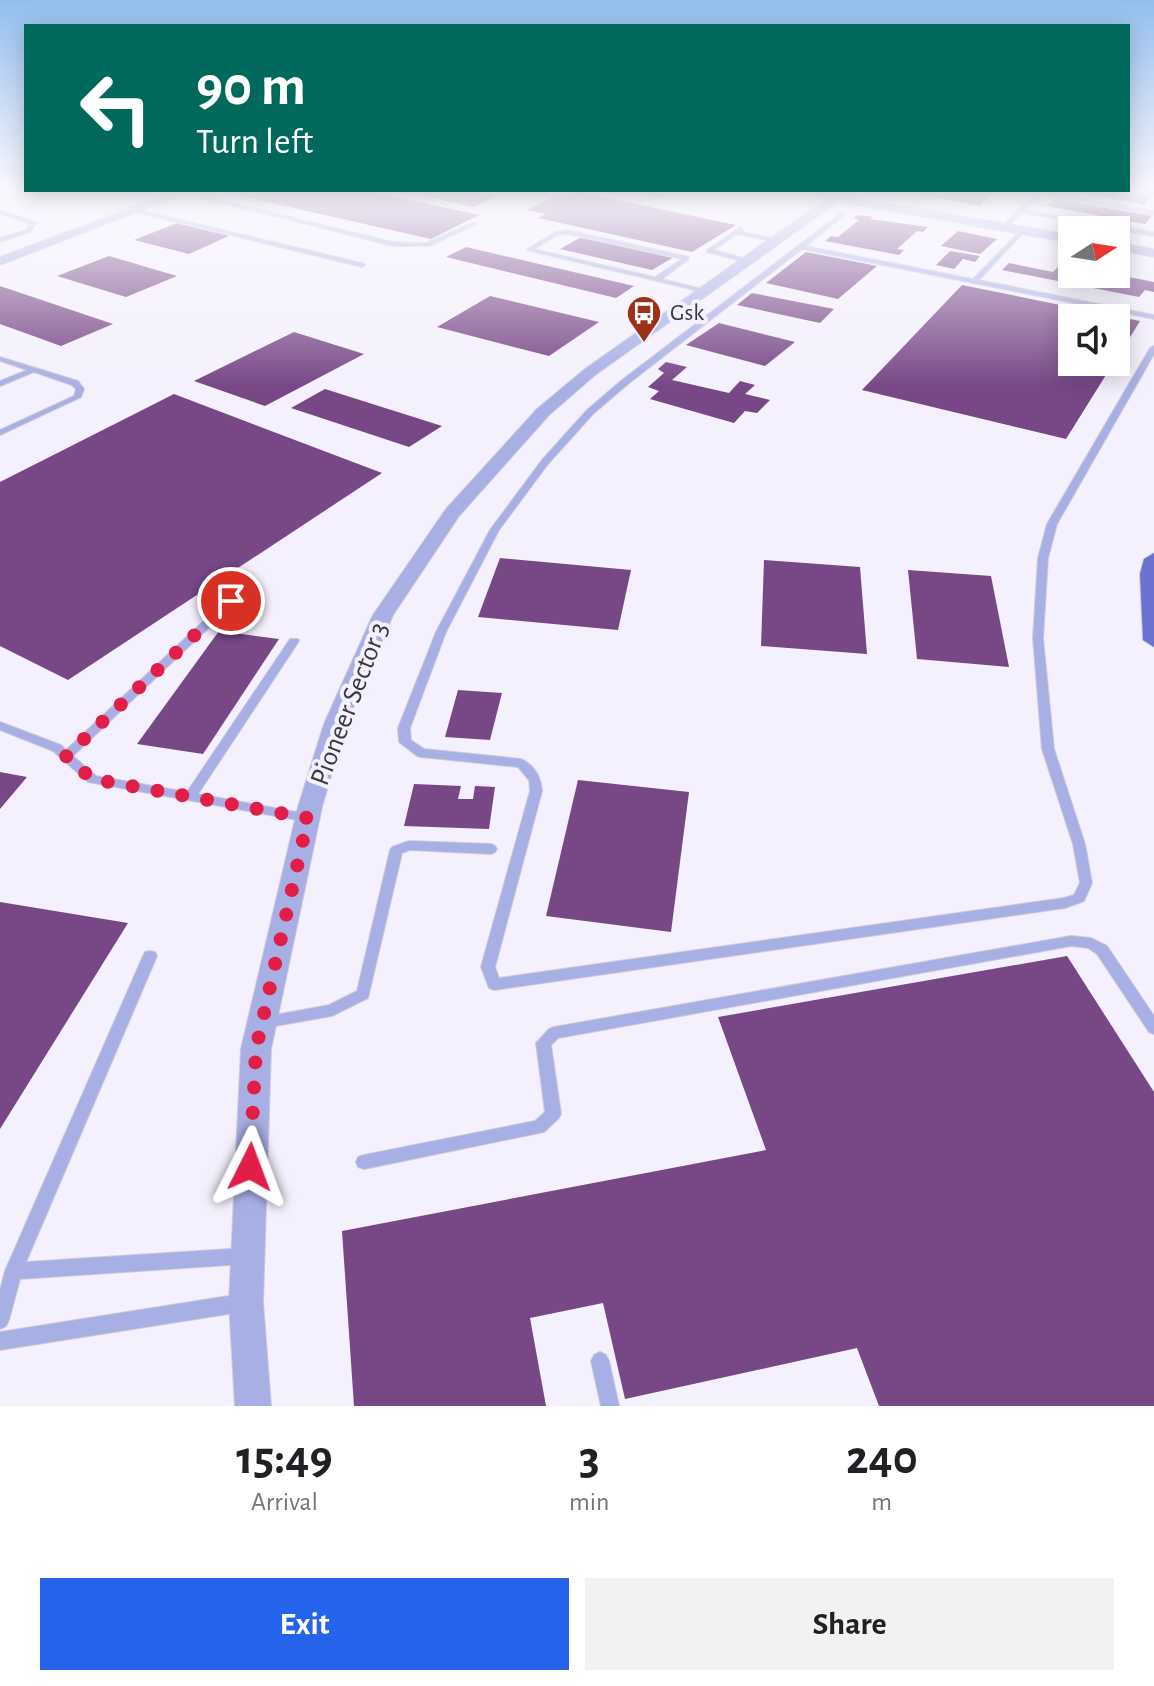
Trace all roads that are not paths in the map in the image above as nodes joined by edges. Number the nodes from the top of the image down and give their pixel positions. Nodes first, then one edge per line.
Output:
1 (323, 256) edge
2 (552, 256) edge
3 (676, 256) edge
4 (727, 256) edge
5 (752, 256) edge
6 (791, 256) edge
7 (846, 256) edge
8 (999, 256) edge
9 (745, 260) junction
10 (362, 265) dead end
11 (657, 279) junction
12 (975, 281) junction
13 (703, 290) junction
14 (1154, 317) edge
15 (1154, 348) edge
16 (0, 359) edge
17 (33, 370) junction
18 (0, 384) edge
19 (0, 433) edge
20 (1154, 559) edge
21 (231, 601) dead end
22 (1154, 640) edge
23 (294, 641) dead end
24 (0, 726) edge
25 (66, 756) junction
26 (191, 796) junction
27 (308, 818) junction
28 (491, 849) dead end
29 (150, 956) dead end
30 (261, 1023) junction
31 (1154, 1028) edge
32 (364, 1162) dead end
33 (246, 1255) junction
34 (14, 1271) junction
35 (246, 1302) junction
36 (0, 1320) edge
37 (0, 1341) edge
38 (600, 1361) dead end
39 (253, 1406) edge
40 (610, 1406) edge

1 - 10 lane
2 - 11 lane
3 - 11 lane
4 - 9 lane
5 - 9 street, Pioneer Sector 3
6 - 15 lane
7 - 12 lane
8 - 12 lane
9 - 13 street, Pioneer Sector 3
11 - 13 lane
12 - 14 lane
13 - 27 street, Pioneer Sector 3
16 - 17 lane
17 - 18 lane
17 - 19 lane
20 - 22 main road
21 - 25 lane
23 - 26 lane
24 - 25 lane
25 - 26 lane
26 - 27 lane
27 - 30 street, Pioneer Sector 3
28 - 30 lane
29 - 34 lane
30 - 33 street, Pioneer Sector 3
31 - 32 lane
33 - 34 lane
33 - 35 street, Pioneer Sector 3
34 - 36 lane
35 - 37 lane
35 - 39 street, Pioneer Sector 3
38 - 40 lane

